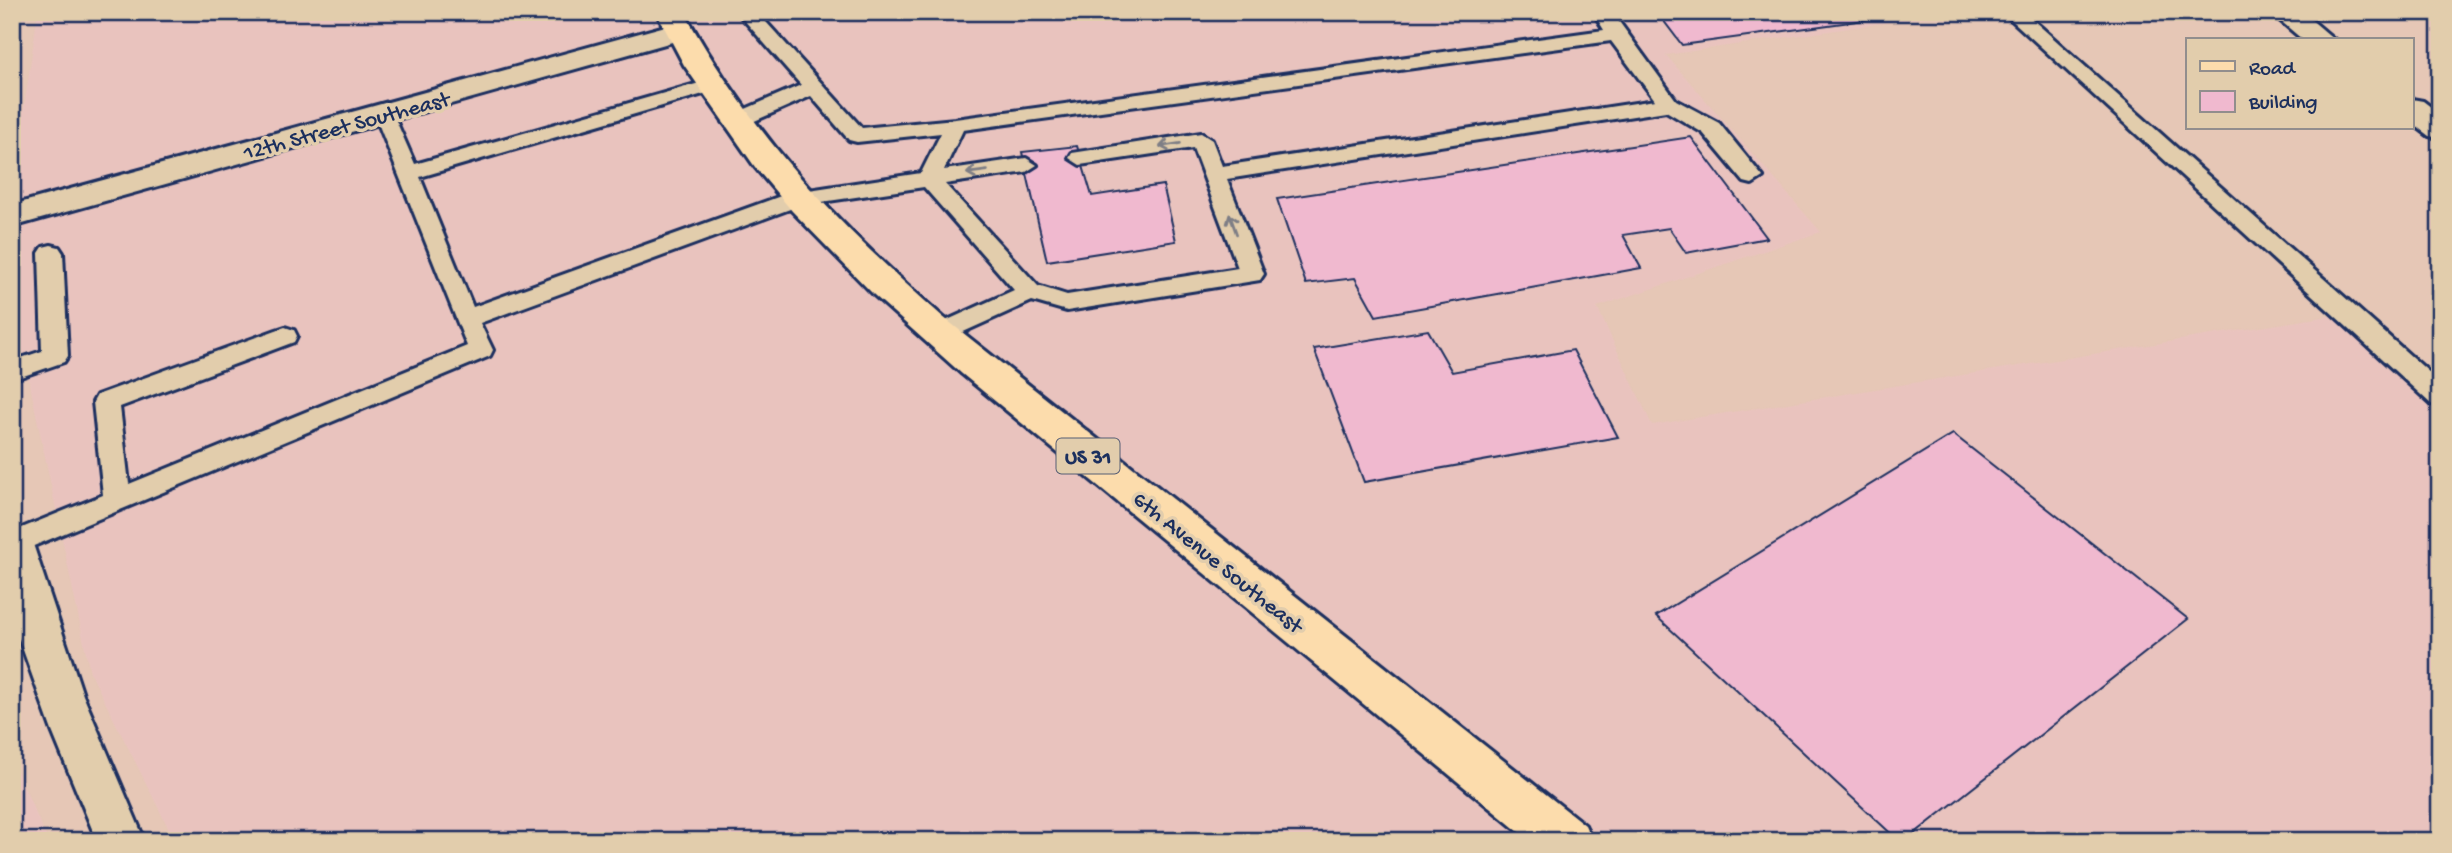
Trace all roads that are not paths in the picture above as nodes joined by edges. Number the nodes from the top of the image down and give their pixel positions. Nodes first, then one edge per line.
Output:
1 (746, 12) edge
2 (1602, 12) edge
3 (2012, 12) edge
4 (2284, 12) edge
5 (675, 22) edge
6 (1616, 34) junction
7 (2318, 38) edge
8 (710, 86) junction
9 (814, 87) junction
10 (1670, 104) junction
11 (2414, 110) edge
12 (384, 113) junction
13 (734, 122) junction
14 (955, 125) junction
15 (2440, 129) edge
16 (1080, 158) dead end
17 (1026, 165) dead end
18 (408, 173) junction
19 (1215, 174) junction
20 (1752, 177) dead end
21 (929, 179) junction
22 (797, 198) junction
23 (12, 216) edge
24 (51, 253) dead end
25 (1252, 274) joint
26 (1030, 292) junction
27 (466, 319) junction
28 (939, 334) junction
29 (285, 336) dead end
30 (12, 371) edge
31 (2440, 397) edge
32 (117, 501) junction
33 (12, 544) edge
34 (121, 841) edge
35 (1568, 841) edge

1 - 9 lane
2 - 6 lane
3 - 31 lane
4 - 7 street
5 - 8 main road, 6th Avenue Southeast / US 31
5 - 12 street, 12th Street Southeast
6 - 10 lane
6 - 14 lane
8 - 13 main road, 6th Avenue Southeast / US 31
8 - 18 lane
9 - 13 lane
9 - 14 lane
10 - 19 lane
10 - 20 lane
11 - 15 street
12 - 18 lane
12 - 23 street, 12th Street Southeast
13 - 22 main road, 6th Avenue Southeast / US 31
14 - 21 lane
19 -> 16 lane
17 -> 21 lane
18 - 27 lane
25 -> 19 lane
21 - 22 lane
21 - 26 lane
22 - 27 lane
22 - 28 main road, 6th Avenue Southeast / US 31
24 - 30 lane
25 - 26 lane
26 - 28 lane
27 - 32 lane
28 - 35 main road, 6th Avenue Southeast / US 31
29 - 32 lane
32 - 33 lane
33 - 34 street

